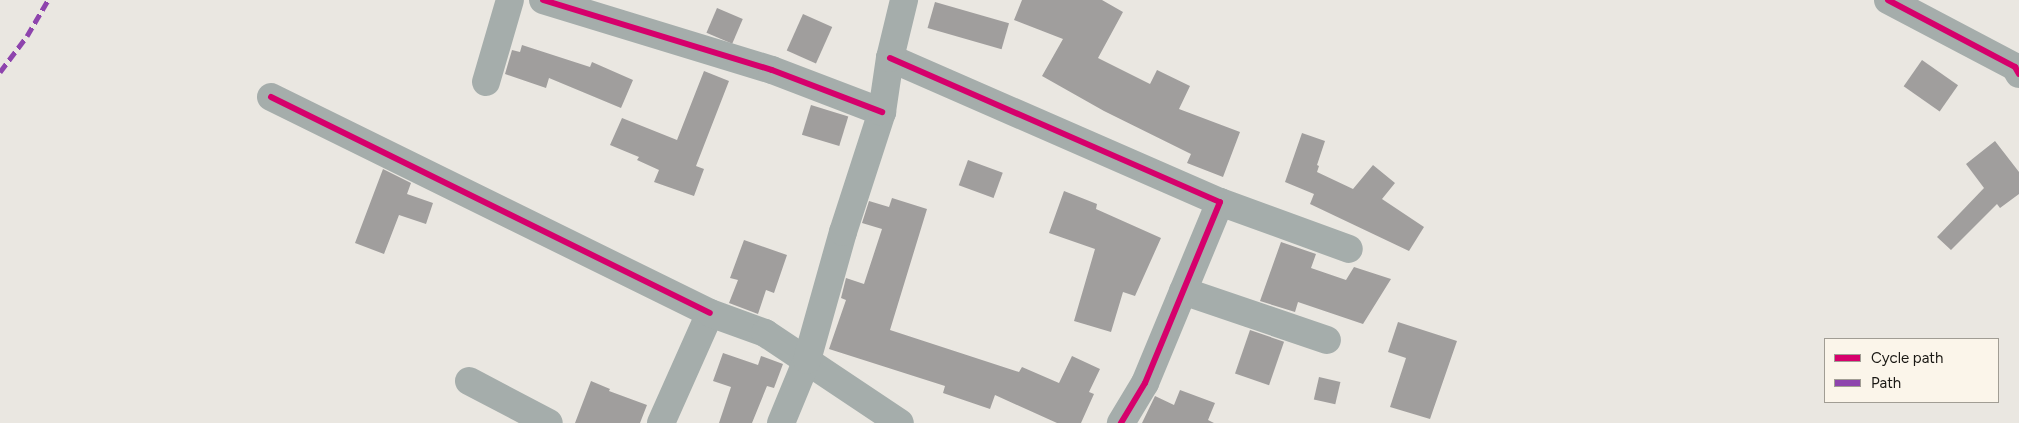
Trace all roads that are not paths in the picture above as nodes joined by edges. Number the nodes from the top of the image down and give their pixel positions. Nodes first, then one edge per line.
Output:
1 (510, 0) edge
2 (543, 0) edge
3 (904, 0) edge
4 (1888, 0) edge
5 (890, 58) junction
6 (2018, 65) edge
7 (486, 82) dead end
8 (271, 97) dead end
9 (882, 112) junction
10 (1220, 202) junction
11 (1349, 249) dead end
12 (1183, 291) junction
13 (710, 312) junction
14 (1327, 340) dead end
15 (807, 360) junction
16 (469, 381) dead end
17 (549, 423) edge
18 (661, 423) edge
19 (781, 423) edge
20 (900, 423) edge
21 (1121, 423) edge

1 - 7 street
2 - 9 street
3 - 5 street
4 - 6 street
5 - 9 street
5 - 10 street
8 - 13 street
9 - 15 street
10 - 11 street
10 - 12 street
12 - 14 street
12 - 21 street
13 - 15 street
13 - 18 street
15 - 19 street
15 - 20 street
16 - 17 street

